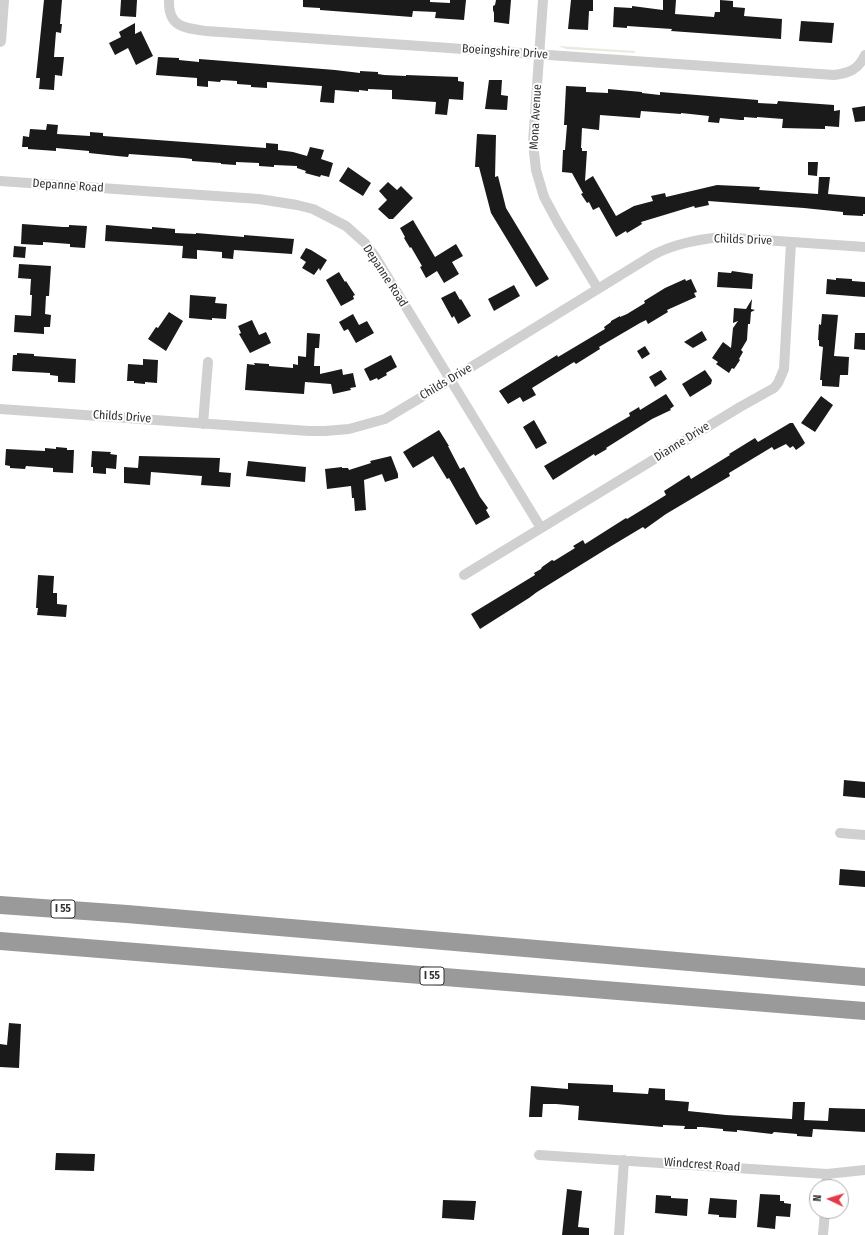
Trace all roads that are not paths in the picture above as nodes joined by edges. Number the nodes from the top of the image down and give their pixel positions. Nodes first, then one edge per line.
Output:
1 (3, 0) edge
2 (169, 0) edge
3 (543, 0) edge
4 (1, 28) edge
5 (0, 41) edge
6 (539, 54) junction
7 (865, 55) edge
8 (0, 181) edge
9 (791, 242) junction
10 (865, 247) edge
11 (598, 289) junction
12 (208, 362) dead end
13 (450, 380) junction
14 (0, 408) edge
15 (203, 424) junction
16 (541, 528) junction
17 (464, 575) dead end
18 (840, 832) dead end
19 (865, 835) edge
20 (0, 905) edge
21 (0, 941) edge
22 (865, 977) edge
23 (865, 1010) edge
24 (539, 1155) dead end
25 (624, 1160) junction
26 (865, 1170) edge
27 (827, 1174) junction
28 (827, 1179) edge
29 (824, 1219) edge
30 (618, 1235) edge
31 (823, 1235) edge

1 - 4 street
2 - 6 street, Boeingshire Drive
3 - 6 street, Mona Avenue
4 - 5 street
6 - 7 street, Boeingshire Drive
6 - 11 street, Mona Avenue
8 - 13 street, Depanne Road
9 - 10 street, Childs Drive
9 - 11 street, Childs Drive
9 - 16 street, Dianne Drive
11 - 13 street, Childs Drive
12 - 15 street
13 - 15 street, Childs Drive
13 - 16 street, Depanne Road
14 - 15 street, Childs Drive
16 - 17 street, Dianne Drive
18 - 19 street
20 - 22 highway, I 55
21 - 23 highway, I 55
24 - 25 street, Windcrest Road
25 - 27 street, Windcrest Road
25 - 30 street
26 - 27 street, Windcrest Road
27 - 28 street
29 - 31 street

